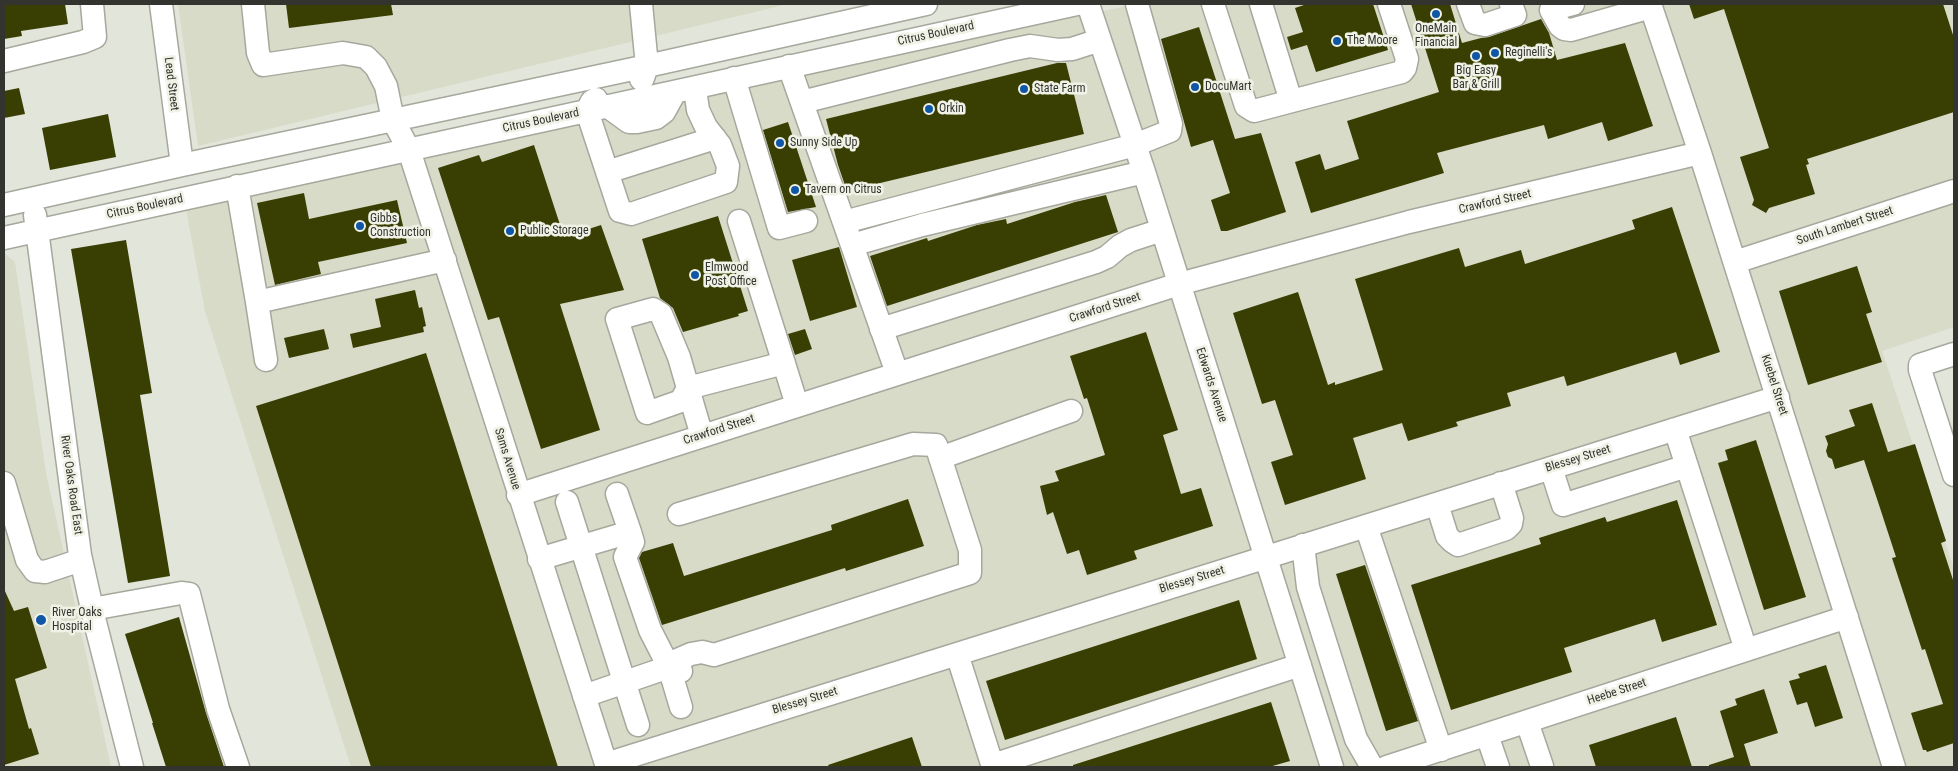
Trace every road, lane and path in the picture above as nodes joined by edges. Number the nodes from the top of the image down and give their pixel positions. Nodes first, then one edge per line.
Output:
1 (92, 4) edge
2 (161, 4) edge
3 (253, 4) edge
4 (641, 4) edge
5 (926, 4) edge
6 (932, 4) edge
7 (1077, 4) edge
8 (1088, 4) edge
9 (1137, 4) edge
10 (1214, 4) edge
11 (1262, 4) edge
12 (1389, 4) edge
13 (1468, 4) edge
14 (1573, 4) edge
15 (1651, 5) edge
16 (1550, 7) edge
17 (1513, 9) edge
18 (939, 34) junction
19 (1100, 40) junction
20 (4, 61) edge
21 (647, 66) junction
22 (789, 66) junction
23 (734, 78) junction
24 (559, 85) junction
25 (698, 86) junction
26 (1291, 101) junction
27 (802, 102) junction
28 (597, 109) junction
29 (393, 120) junction
30 (715, 138) junction
31 (456, 140) junction
32 (1135, 144) junction
33 (409, 150) junction
34 (1700, 153) junction
35 (182, 165) junction
36 (607, 172) junction
37 (1144, 172) junction
38 (237, 186) junction
39 (1954, 191) edge
40 (32, 199) junction
41 (4, 206) edge
42 (739, 221) dead end
43 (806, 221) dead end
44 (844, 222) junction
45 (37, 230) junction
46 (1162, 230) junction
47 (4, 238) edge
48 (852, 245) junction
49 (446, 260) junction
50 (1735, 262) junction
51 (1179, 284) junction
52 (257, 302) junction
53 (881, 329) junction
54 (1954, 354) edge
55 (266, 360) dead end
56 (784, 362) junction
57 (897, 373) junction
58 (1778, 397) junction
59 (797, 405) junction
60 (1071, 411) dead end
61 (1674, 429) junction
62 (702, 436) junction
63 (940, 458) junction
64 (1687, 466) junction
65 (1551, 468) junction
66 (1954, 474) edge
67 (4, 483) edge
68 (1500, 484) junction
69 (617, 494) dead end
70 (518, 495) junction
71 (567, 502) dead end
72 (1437, 504) junction
73 (679, 514) dead end
74 (1366, 526) junction
75 (630, 532) junction
76 (1303, 546) junction
77 (581, 547) junction
78 (1266, 557) junction
79 (539, 559) junction
80 (81, 560) junction
81 (92, 609) junction
82 (1848, 617) junction
83 (1746, 650) junction
84 (958, 654) junction
85 (1300, 665) junction
86 (669, 667) junction
87 (625, 682) junction
88 (584, 696) junction
89 (681, 708) dead end
90 (1527, 722) junction
91 (638, 725) dead end
92 (1487, 735) junction
93 (1440, 750) junction
94 (126, 766) edge
95 (606, 766) edge
96 (993, 766) edge
97 (1542, 766) dead end
98 (238, 767) edge
99 (1332, 767) edge
100 (1372, 767) edge
101 (1387, 767) edge
102 (1498, 767) edge
103 (1894, 767) edge

1 - 20 street
2 - 35 street, Lead Street
3 - 29 street, Sams Avenue
4 - 21 street
5 - 21 street
6 - 18 street
7 - 18 street, Citrus Boulevard
8 - 19 street, Edwards Avenue
9 - 32 street
10 - 26 street
11 - 26 street
12 - 26 street
13 - 17 street
14 - 16 street
15 - 16 street
15 - 34 street, Kuebel Street
16 - 17 street
18 - 22 street, Citrus Boulevard
19 - 27 street
19 - 32 street, Edwards Avenue
21 - 24 street
21 - 28 street
22 - 23 street, Citrus Boulevard
22 - 27 street
23 - 25 street, Citrus Boulevard
23 - 43 street
24 - 29 street
24 - 31 street
25 - 28 street, Citrus Boulevard
25 - 30 street
27 - 44 street
28 - 31 street, Citrus Boulevard
28 - 36 street
29 - 33 street, Sams Avenue
29 - 35 street
30 - 36 street
30 - 36 street
31 - 33 street, Citrus Boulevard
32 - 37 street, Edwards Avenue
32 - 44 street
33 - 38 street, Citrus Boulevard
33 - 49 street, Sams Avenue
34 - 50 street, Kuebel Street
34 - 51 street, Crawford Street
35 - 40 street
37 - 46 street, Edwards Avenue
37 - 48 street
38 - 45 street, Citrus Boulevard
38 - 52 street
39 - 50 street, South Lambert Street
40 - 41 street
40 - 45 street, River Oaks Road East
42 - 56 street
44 - 48 street
45 - 47 street, Citrus Boulevard
45 - 80 street, River Oaks Road East
46 - 51 street, Edwards Avenue
46 - 53 street
48 - 53 street
49 - 52 street
49 - 70 street, Sams Avenue
50 - 58 street, Kuebel Street
51 - 57 street, Crawford Street
51 - 78 street, Edwards Avenue
52 - 55 street
53 - 57 street
54 - 66 street
56 - 59 street
56 - 62 street
57 - 59 street, Crawford Street
58 - 61 street, Blessey Street
58 - 82 street, Kuebel Street
59 - 62 street, Crawford Street
60 - 63 street
61 - 64 street
61 - 65 street, Blessey Street
62 - 70 street, Crawford Street
63 - 73 street
63 - 86 street
64 - 65 street
64 - 83 street
65 - 68 street, Blessey Street
67 - 80 street
68 - 72 street, Blessey Street
68 - 72 street
69 - 75 street
70 - 79 street, Sams Avenue
71 - 77 street
72 - 74 street, Blessey Street
74 - 76 street, Blessey Street
74 - 93 street
75 - 77 street
75 - 86 street
76 - 78 street, Blessey Street
76 - 100 street
77 - 79 street
77 - 87 street
78 - 84 street, Blessey Street
78 - 85 street, Edwards Avenue
79 - 88 street, Sams Avenue
80 - 81 street, River Oaks Road East
81 - 94 street, River Oaks Road East
81 - 98 street
82 - 83 street, Heebe Street
82 - 103 street, Kuebel Street
83 - 90 street, Heebe Street
84 - 95 street, Blessey Street
84 - 96 street
85 - 96 street
85 - 99 street, Edwards Avenue
86 - 87 street
86 - 89 street
87 - 88 street
87 - 91 street
88 - 95 street, Sams Avenue
90 - 92 street, Heebe Street
90 - 97 street
92 - 93 street, Heebe Street
92 - 102 street
93 - 101 street, Heebe Street

